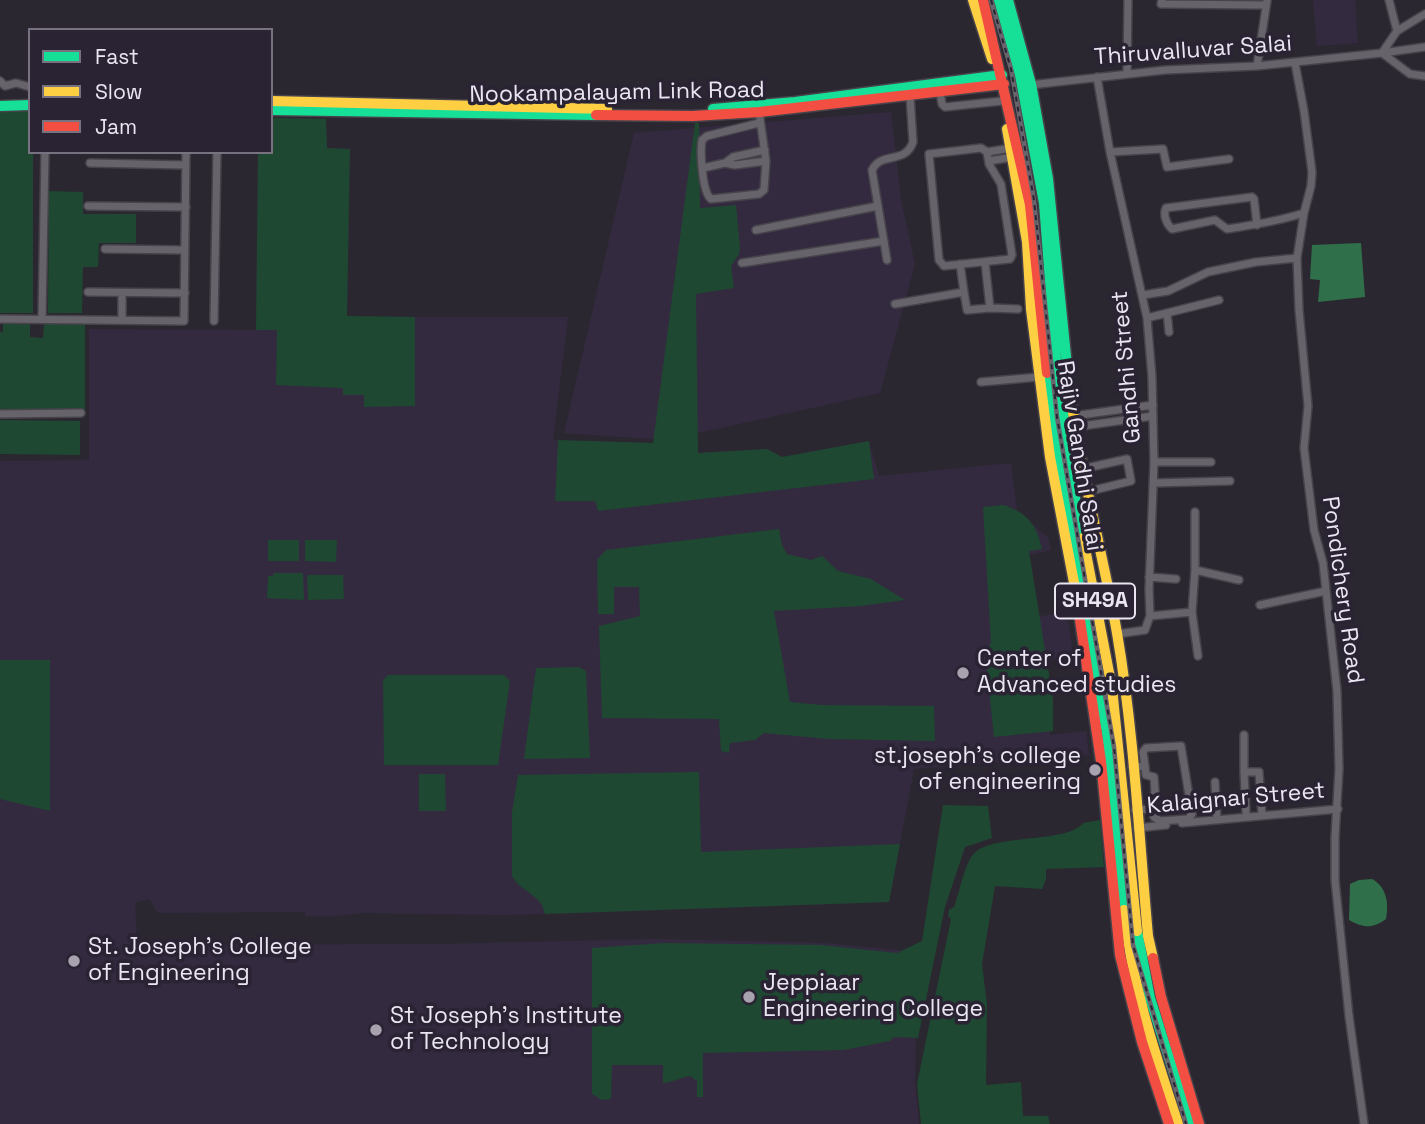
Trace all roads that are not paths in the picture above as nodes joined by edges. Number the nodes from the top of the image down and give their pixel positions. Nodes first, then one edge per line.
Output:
1 (972, 0) edge
2 (983, 0) edge
3 (999, 0) edge
4 (1009, 0) edge
5 (1128, 0) edge
6 (1161, 0) edge
7 (1389, 0) edge
8 (1241, 1) edge
9 (1204, 2) edge
10 (1267, 2) edge
11 (1425, 14) edge
12 (1397, 31) junction
13 (1425, 47) edge
14 (1382, 53) junction
15 (1295, 64) junction
16 (1257, 66) junction
17 (1127, 74) junction
18 (1425, 76) edge
19 (1097, 77) junction
20 (1001, 80) junction
21 (0, 81) edge
22 (1027, 85) junction
23 (28, 86) edge
24 (940, 92) junction
25 (910, 96) junction
26 (0, 99) edge
27 (28, 99) edge
28 (273, 101) edge
29 (1002, 101) junction
30 (0, 106) edge
31 (28, 106) edge
32 (273, 110) edge
33 (760, 118) junction
34 (1162, 139) dead end
35 (1163, 149) junction
36 (765, 150) junction
37 (987, 152) junction
38 (1110, 152) junction
39 (1012, 153) junction
40 (45, 154) edge
41 (186, 154) edge
42 (217, 154) edge
43 (1228, 159) dead end
44 (766, 161) junction
45 (989, 161) junction
46 (90, 163) dead end
47 (725, 163) junction
48 (186, 165) junction
49 (703, 168) junction
50 (1214, 201) junction
51 (88, 206) dead end
52 (878, 206) junction
53 (186, 207) junction
54 (1304, 213) junction
55 (1215, 220) junction
56 (1257, 225) junction
57 (756, 230) dead end
58 (884, 241) junction
59 (105, 249) dead end
60 (185, 250) junction
61 (1297, 258) junction
62 (887, 260) dead end
63 (985, 262) junction
64 (742, 263) dead end
65 (960, 264) junction
66 (88, 292) dead end
67 (964, 292) junction
68 (122, 293) junction
69 (185, 293) junction
70 (1143, 295) junction
71 (1219, 300) dead end
72 (895, 304) dead end
73 (990, 308) junction
74 (1018, 309) dead end
75 (1167, 313) junction
76 (1147, 318) junction
77 (0, 319) edge
78 (42, 319) junction
79 (122, 320) junction
80 (214, 321) dead end
81 (1169, 332) dead end
82 (1039, 377) junction
83 (981, 382) dead end
84 (1153, 405) junction
85 (81, 413) dead end
86 (0, 414) edge
87 (1153, 416) junction
88 (1074, 421) junction
89 (1154, 462) junction
90 (1211, 462) dead end
91 (1082, 469) junction
92 (1230, 481) dead end
93 (1153, 483) junction
94 (1086, 492) junction
95 (1195, 512) dead end
96 (1195, 570) junction
97 (1149, 577) junction
98 (1175, 579) dead end
99 (1239, 580) dead end
100 (1326, 591) junction
101 (1260, 604) dead end
102 (1192, 612) junction
103 (1150, 616) junction
104 (1117, 634) junction
105 (1198, 656) dead end
106 (1244, 735) dead end
107 (1145, 766) junction
108 (1132, 767) junction
109 (1244, 772) junction
110 (1215, 782) dead end
111 (1125, 801) junction
112 (1113, 802) junction
113 (1338, 809) junction
114 (1135, 810) junction
115 (1151, 810) junction
116 (1246, 812) dead end
117 (1262, 816) junction
118 (1217, 820) junction
119 (1137, 828) junction
120 (1170, 1124) edge
121 (1178, 1124) edge
122 (1190, 1124) edge
123 (1199, 1124) edge
124 (1364, 1124) edge

1 - 20 street
2 - 20 street, Rajiv Gandhi Salai / SH49A
3 - 22 street, Rajiv Gandhi Salai / SH49A
4 - 22 street
5 - 17 street
6 - 9 street
7 - 12 street
8 - 9 street
8 - 10 street
10 - 16 street
11 - 12 street
12 - 14 street
13 - 14 street, Thiruvalluvar Salai
14 - 15 street, Thiruvalluvar Salai
14 - 18 street
15 - 16 street, Thiruvalluvar Salai
15 - 54 street, Pondichery Road
16 - 17 street, Thiruvalluvar Salai
17 - 19 street, Thiruvalluvar Salai
19 - 22 street, Thiruvalluvar Salai
19 - 38 street, Gandhi Street
20 - 24 street, Nookampalayam Link Road
20 - 28 street, Nookampalayam Link Road
20 - 29 street
20 - 112 street, Rajiv Gandhi Salai / SH49A
21 - 23 street
22 - 88 street
22 - 111 street, Rajiv Gandhi Salai / SH49A
24 - 25 street, Nookampalayam Link Road
24 - 29 street
25 - 33 street, Nookampalayam Link Road
25 - 52 street
26 - 27 street
29 - 39 street
30 - 31 street
32 - 33 street, Nookampalayam Link Road
33 - 36 street
33 - 49 street
34 - 35 street
35 - 38 street
35 - 43 street
36 - 44 street
36 - 47 street
37 - 39 street
37 - 45 street
37 - 65 street
38 - 70 street, Gandhi Street
39 - 45 street
39 - 82 street
40 - 78 street
41 - 48 street
42 - 80 street
44 - 47 street
44 - 49 street
45 - 63 street
46 - 48 street
47 - 49 street
48 - 53 street
50 - 55 street
50 - 55 street
50 - 56 street
51 - 53 street
52 - 57 street
52 - 58 street
53 - 60 street
54 - 56 street
54 - 61 street, Pondichery Road
55 - 56 street
58 - 62 street
58 - 64 street
59 - 60 street
60 - 69 street
61 - 70 street
61 - 100 street, Pondichery Road
63 - 65 street
63 - 73 street
65 - 67 street
66 - 68 street
67 - 72 street
67 - 73 street
68 - 69 street
68 - 79 street
69 - 79 street
70 - 76 street, Gandhi Street
71 - 75 street
73 - 74 street
75 - 76 street
75 - 81 street
76 - 84 street, Gandhi Street
77 - 78 street
78 - 79 street
82 - 83 street
82 - 120 street
84 - 87 street, Gandhi Street
84 - 88 street
85 - 86 street
87 - 88 street
87 - 89 street, Gandhi Street
88 - 91 street
89 - 90 street
89 - 93 street, Gandhi Street
91 - 94 street
91 - 94 street
92 - 93 street
93 - 97 street, Gandhi Street
94 - 104 street
95 - 96 street
96 - 99 street
96 - 102 street
97 - 98 street
97 - 103 street, Gandhi Street
100 - 101 street
100 - 113 street, Pondichery Road
102 - 103 street
102 - 105 street
103 - 104 street
104 - 108 street
106 - 109 street
107 - 108 street
107 - 115 street
107 - 115 street
108 - 114 street
109 - 116 street
109 - 117 street
110 - 118 street
111 - 112 street
111 - 122 street, Rajiv Gandhi Salai / SH49A
112 - 121 street, Rajiv Gandhi Salai / SH49A
113 - 117 street, Kalaignar Street
113 - 124 street, Pondichery Road
114 - 115 street
114 - 119 street
117 - 118 street, Kalaignar Street
118 - 119 street, Kalaignar Street
119 - 123 street

